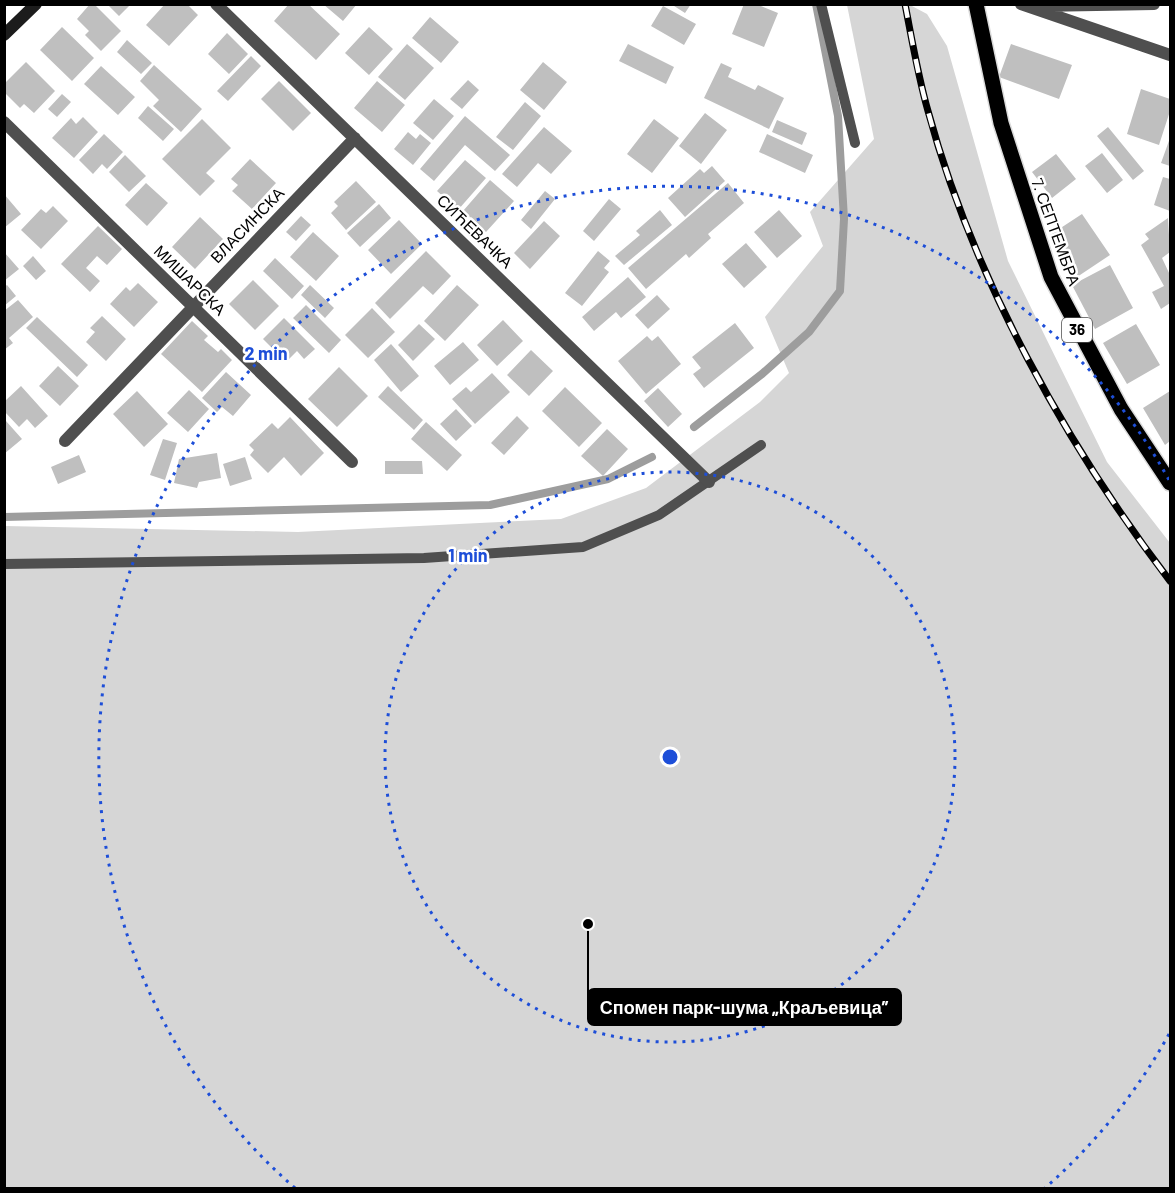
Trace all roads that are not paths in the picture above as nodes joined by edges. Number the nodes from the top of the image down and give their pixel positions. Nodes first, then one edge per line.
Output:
1 (36, 4) edge
2 (216, 4) edge
3 (821, 4) edge
4 (976, 4) edge
5 (1154, 4) edge
6 (1024, 5) edge
7 (4, 35) edge
8 (1170, 56) edge
9 (4, 122) edge
10 (355, 138) junction
11 (855, 143) dead end
12 (193, 305) junction
13 (65, 441) dead end
14 (761, 445) dead end
15 (352, 462) dead end
16 (709, 482) junction
17 (1170, 483) edge
18 (4, 564) edge

1 - 7 main road
2 - 10 street, СИЋЕВАЧКА
3 - 11 lane
4 - 17 main road, 7. СЕПТЕМБРА / 36
5 - 6 street
6 - 8 street
9 - 12 street, МИШАРСКА
10 - 12 street, ВЛАСИНСКА
10 - 16 street, СИЋЕВАЧКА
12 - 13 street, ВЛАСИНСКА
12 - 15 street, МИШАРСКА
14 - 16 lane
16 - 18 lane

